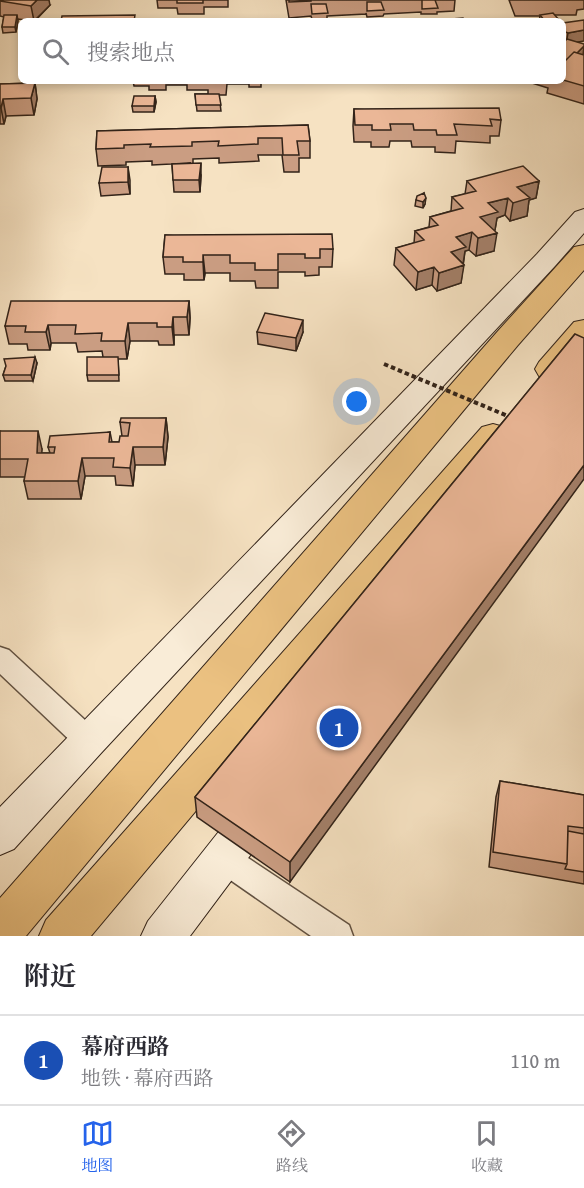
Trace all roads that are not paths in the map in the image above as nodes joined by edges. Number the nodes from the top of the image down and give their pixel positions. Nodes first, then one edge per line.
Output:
1 (584, 217) edge
2 (584, 253) edge
3 (584, 329) edge
4 (0, 658) edge
5 (88, 740) junction
6 (281, 783) edge
7 (0, 836) edge
8 (223, 858) junction
9 (11, 918) edge
10 (62, 936) edge
11 (163, 936) edge
12 (338, 936) edge

1 - 5 main road
2 - 9 highway
3 - 10 highway
4 - 5 street
5 - 7 main road
6 - 8 main road
8 - 11 main road
8 - 12 street

